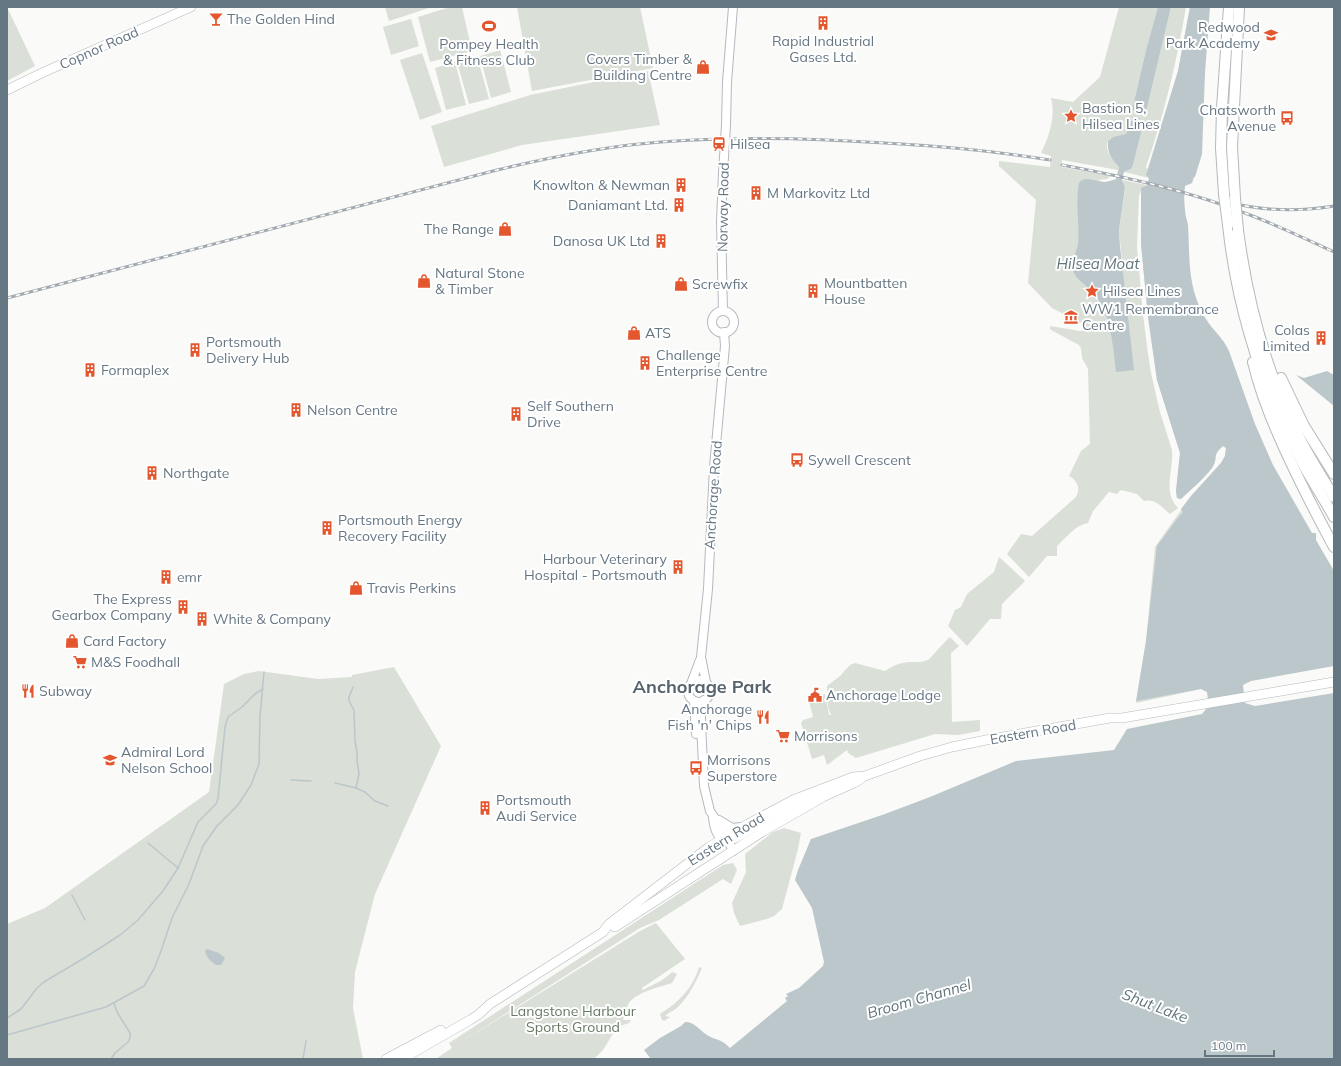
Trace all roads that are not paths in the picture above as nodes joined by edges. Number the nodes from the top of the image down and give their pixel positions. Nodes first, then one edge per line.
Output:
1 (191, 7) edge
2 (733, 7) edge
3 (1229, 7) edge
4 (1239, 7) edge
5 (7, 90) edge
6 (723, 311) junction
7 (1248, 312) junction
8 (724, 332) junction
9 (1334, 474) edge
10 (1334, 498) edge
11 (1334, 516) edge
12 (1334, 546) edge
13 (701, 657) junction
14 (1334, 676) edge
15 (692, 682) junction
16 (706, 682) junction
17 (1334, 682) edge
18 (1272, 690) junction
19 (704, 700) junction
20 (694, 701) junction
21 (702, 775) junction
22 (865, 776) junction
23 (823, 797) junction
24 (712, 815) junction
25 (741, 827) junction
26 (726, 839) junction
27 (734, 850) junction
28 (603, 932) junction
29 (490, 1004) junction
30 (386, 1059) edge
31 (402, 1059) edge

1 - 5 main road, Copnor Road
2 - 6 street, Norway Road, bridge
3 - 7 highway, bridge
4 - 7 highway, bridge
6 - 8 street
6 - 8 street
7 - 9 highway
7 - 10 highway
7 - 11 highway
7 - 12 highway
8 - 13 street, Anchorage Road
13 - 15 street, Anchorage Road
13 - 16 street, Anchorage Road
14 - 18 main road, Eastern Road
15 - 16 street
15 - 20 street
16 - 19 street
17 - 18 main road, Eastern Road
18 - 22 main road, Eastern Road
19 - 20 street
19 - 21 street
20 - 21 street
21 - 24 street
22 - 23 main road, Eastern Road
22 - 25 main road, Eastern Road
23 - 26 street
23 - 27 main road, Eastern Road
24 - 25 street
24 - 26 street
25 - 26 main road, Eastern Road
26 - 27 street
26 - 28 main road, Eastern Road
27 - 28 main road, Eastern Road
28 - 29 main road, Eastern Road
29 - 30 main road, Eastern Road
29 - 31 main road, Eastern Road

